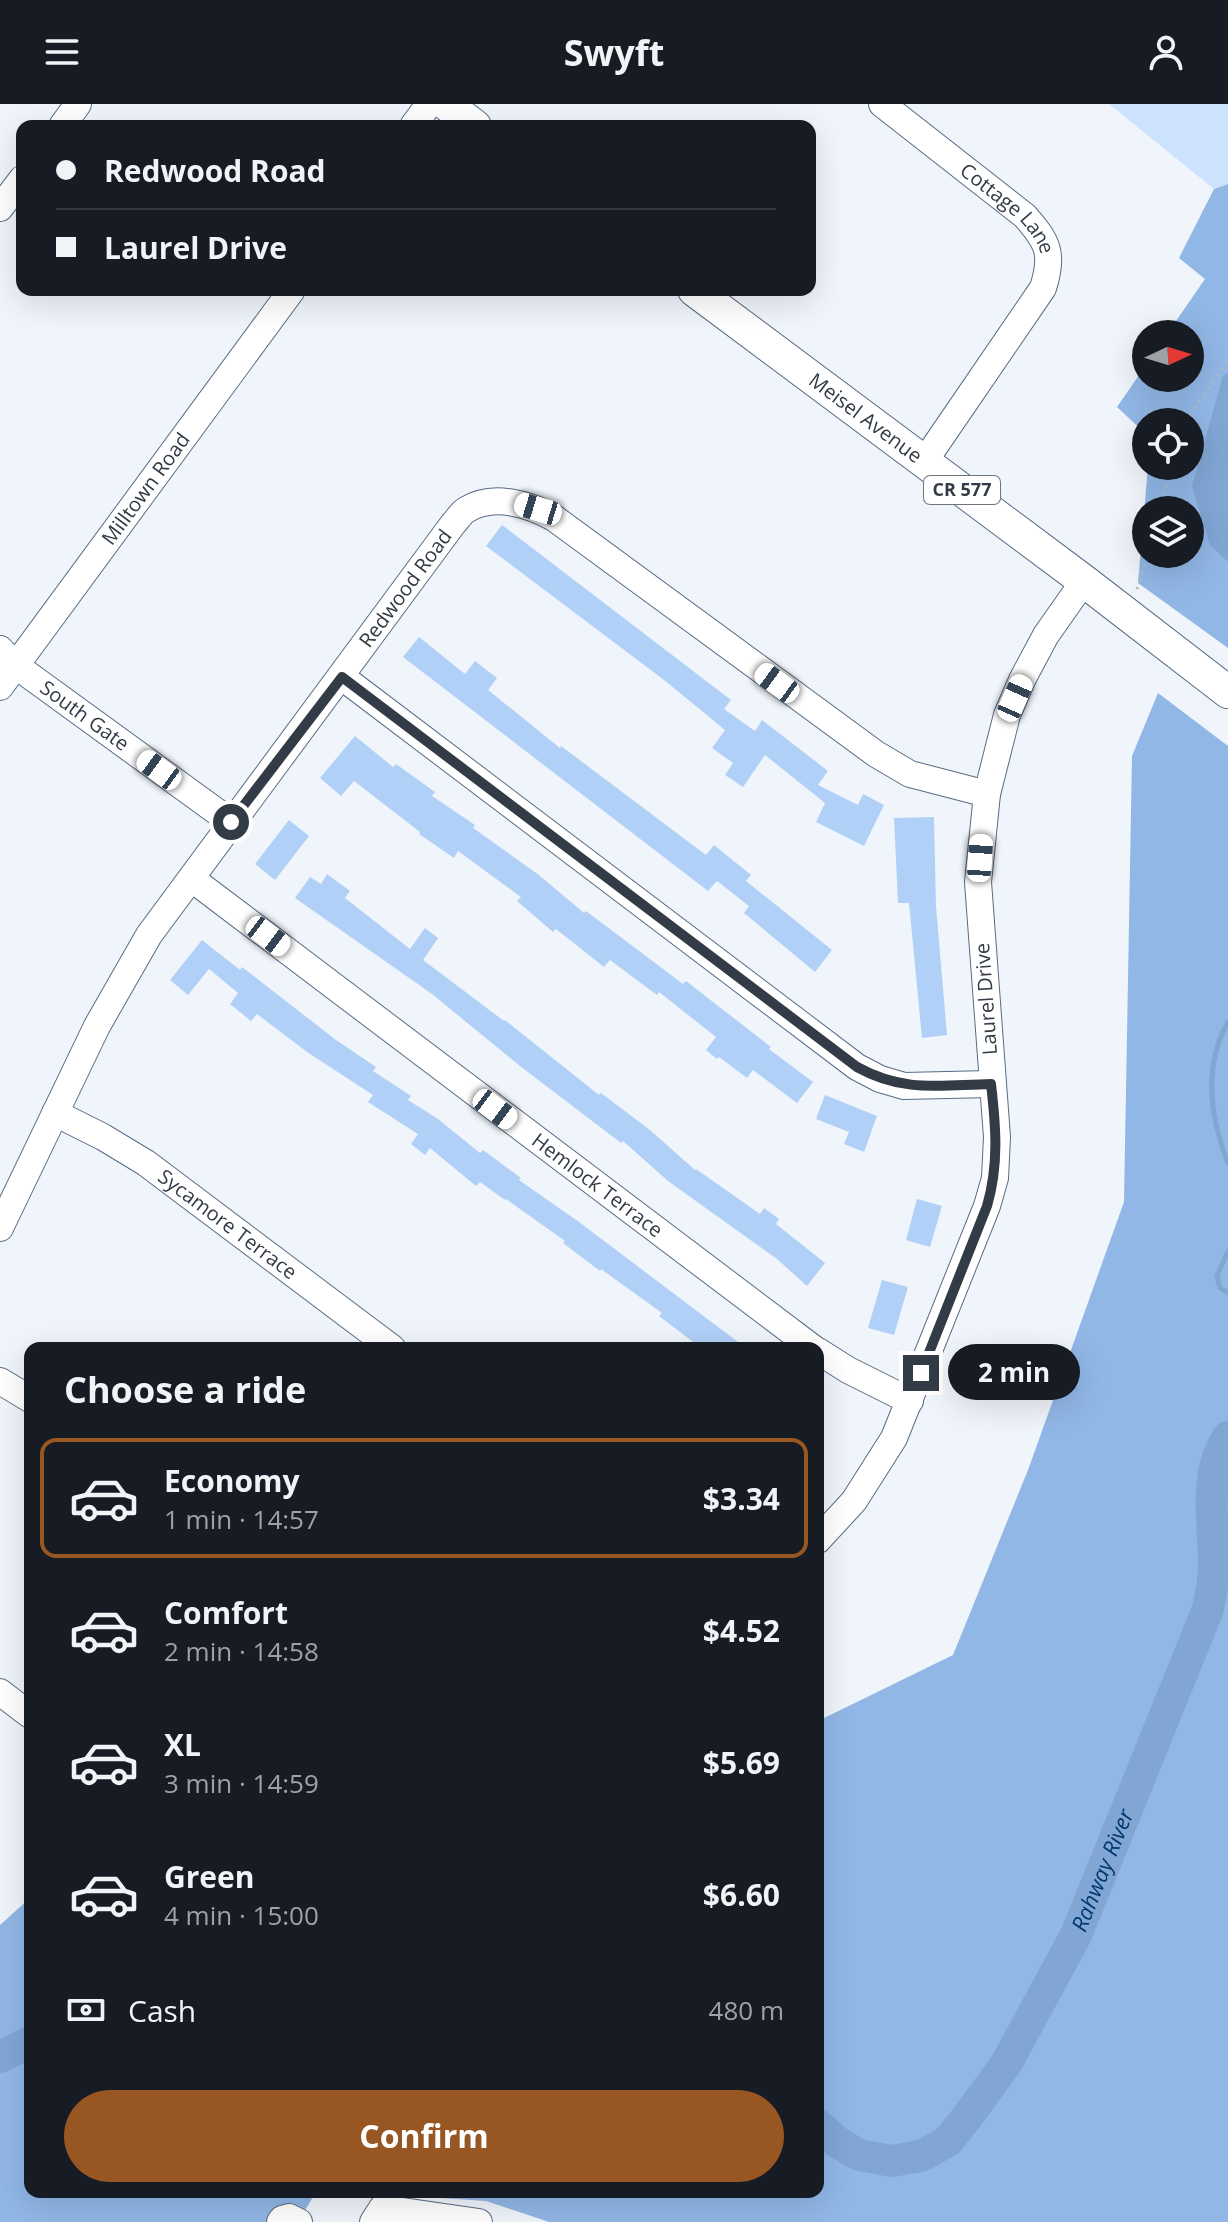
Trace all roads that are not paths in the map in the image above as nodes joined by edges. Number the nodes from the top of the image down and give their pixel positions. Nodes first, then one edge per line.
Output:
1 (446, 104) edge
2 (882, 104) edge
3 (467, 120) edge
4 (16, 187) edge
5 (0, 208) edge
6 (287, 296) edge
7 (702, 296) edge
8 (924, 462) junction
9 (1084, 581) junction
10 (5, 667) edge
11 (342, 677) junction
12 (1228, 692) edge
13 (987, 794) junction
14 (231, 822) junction
15 (192, 879) junction
16 (991, 1084) junction
17 (55, 1113) junction
18 (0, 1228) edge
19 (384, 1342) edge
20 (805, 1342) edge
21 (824, 1354) edge
22 (0, 1381) edge
23 (24, 1395) edge
24 (910, 1401) junction
25 (824, 1534) edge
26 (0, 1692) edge
27 (24, 1710) edge
28 (280, 2222) edge
29 (299, 2222) edge
30 (373, 2222) edge
31 (479, 2222) edge

1 - 3 main road
2 - 8 street, Cottage Lane
4 - 5 street
6 - 10 street, Milltown Road
7 - 8 main road, Meisel Avenue / CR 577
8 - 9 main road, Meisel Avenue / CR 577
9 - 12 main road, Meisel Avenue / CR 577
9 - 13 street, Laurel Drive
10 - 14 street, South Gate
11 - 13 street, Redwood Road
11 - 14 street, Redwood Road
11 - 16 street
13 - 16 street, Laurel Drive
14 - 15 street, Redwood Road
15 - 17 street, Redwood Road
15 - 20 street, Hemlock Terrace
16 - 24 street, Laurel Drive
17 - 18 street, Redwood Road
17 - 19 street, Sycamore Terrace
21 - 24 street
22 - 23 street
24 - 25 street, Laurel Drive
26 - 27 street
28 - 29 street
30 - 31 street

